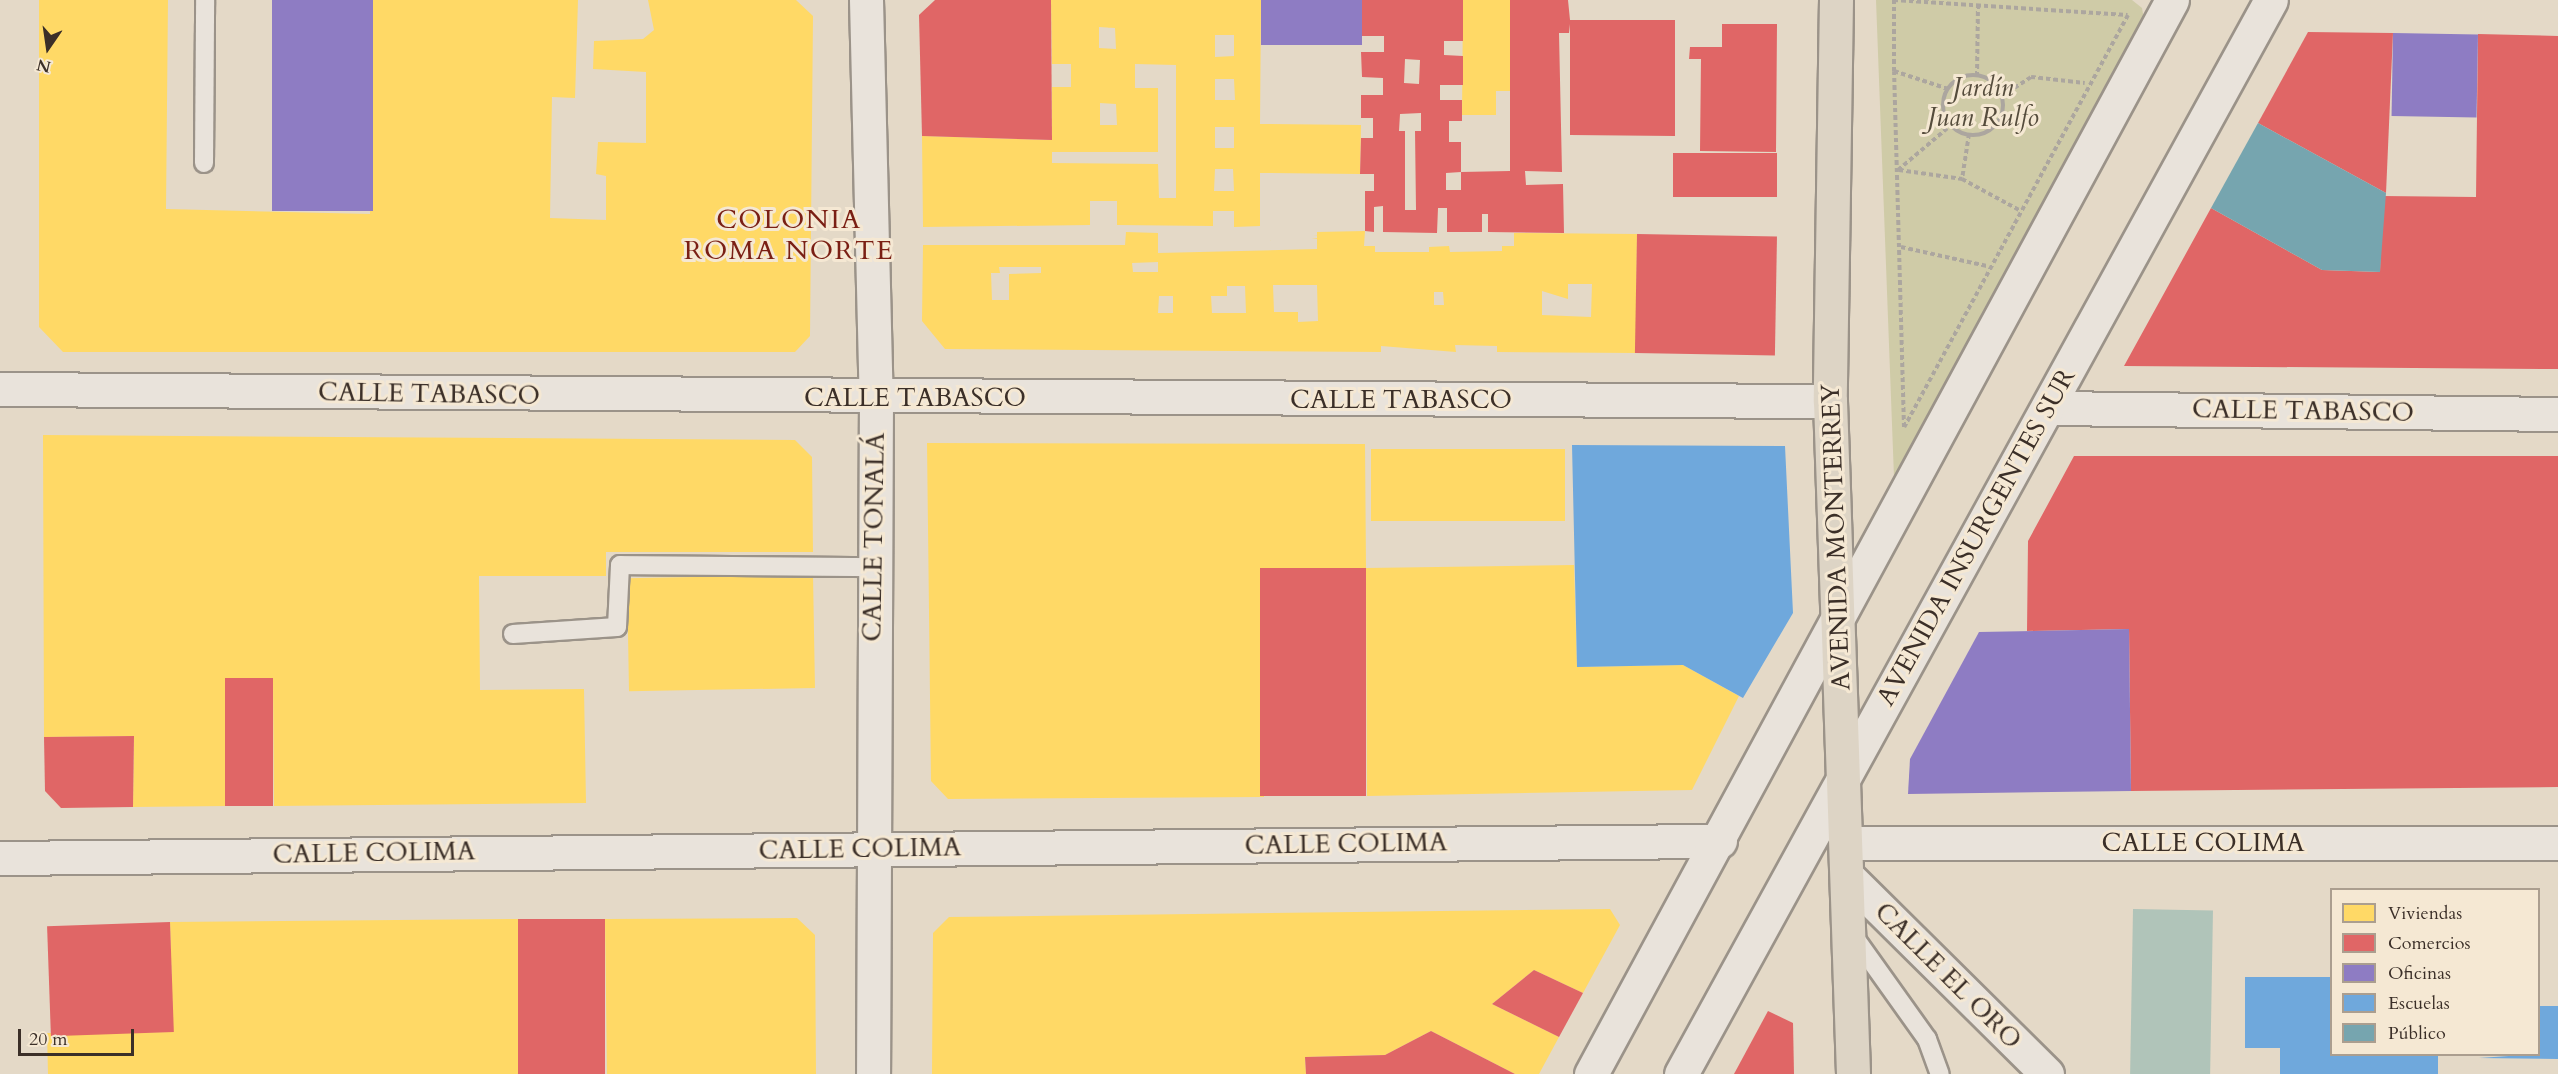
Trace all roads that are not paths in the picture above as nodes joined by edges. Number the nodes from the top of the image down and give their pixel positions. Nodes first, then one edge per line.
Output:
1 (205, 0) edge
2 (866, 0) edge
3 (1836, 0) edge
4 (2172, 0) edge
5 (2271, 0) edge
6 (204, 163) dead end
7 (0, 389) edge
8 (876, 398) junction
9 (1830, 401) junction
10 (2048, 408) junction
11 (2558, 414) edge
12 (874, 567) junction
13 (1839, 623) junction
14 (513, 634) dead end
15 (1846, 775) junction
16 (1720, 841) junction
17 (1847, 843) junction
18 (2558, 843) edge
19 (871, 849) junction
20 (0, 858) edge
21 (1848, 878) junction
22 (1850, 930) junction
23 (873, 1074) edge
24 (1591, 1074) edge
25 (1681, 1074) edge
26 (1853, 1074) edge
27 (1940, 1074) edge
28 (2047, 1074) edge

1 - 6 lane
2 - 8 street, CALLE TONALÁ
3 - 9 main road, AVENIDA MONTERREY
4 - 13 street
5 - 10 street, AVENIDA INSURGENTES SUR
7 - 8 street, CALLE TABASCO
8 - 9 street, CALLE TABASCO
8 - 12 street, CALLE TONALÁ
9 - 13 main road, AVENIDA MONTERREY
10 - 11 street, CALLE TABASCO
10 - 15 street, AVENIDA INSURGENTES SUR
12 - 14 lane
12 - 19 street, CALLE TONALÁ
13 - 15 main road, AVENIDA MONTERREY
13 - 16 street
15 - 17 main road, AVENIDA MONTERREY
15 - 25 street, AVENIDA INSURGENTES SUR
16 - 19 street, CALLE COLIMA
16 - 24 street
17 - 18 street, CALLE COLIMA
17 - 21 main road, AVENIDA MONTERREY
19 - 20 street, CALLE COLIMA
19 - 23 street, CALLE TONALÁ
21 - 22 main road, AVENIDA MONTERREY
21 - 28 street, CALLE EL ORO
22 - 26 main road, AVENIDA MONTERREY
22 - 27 lane

